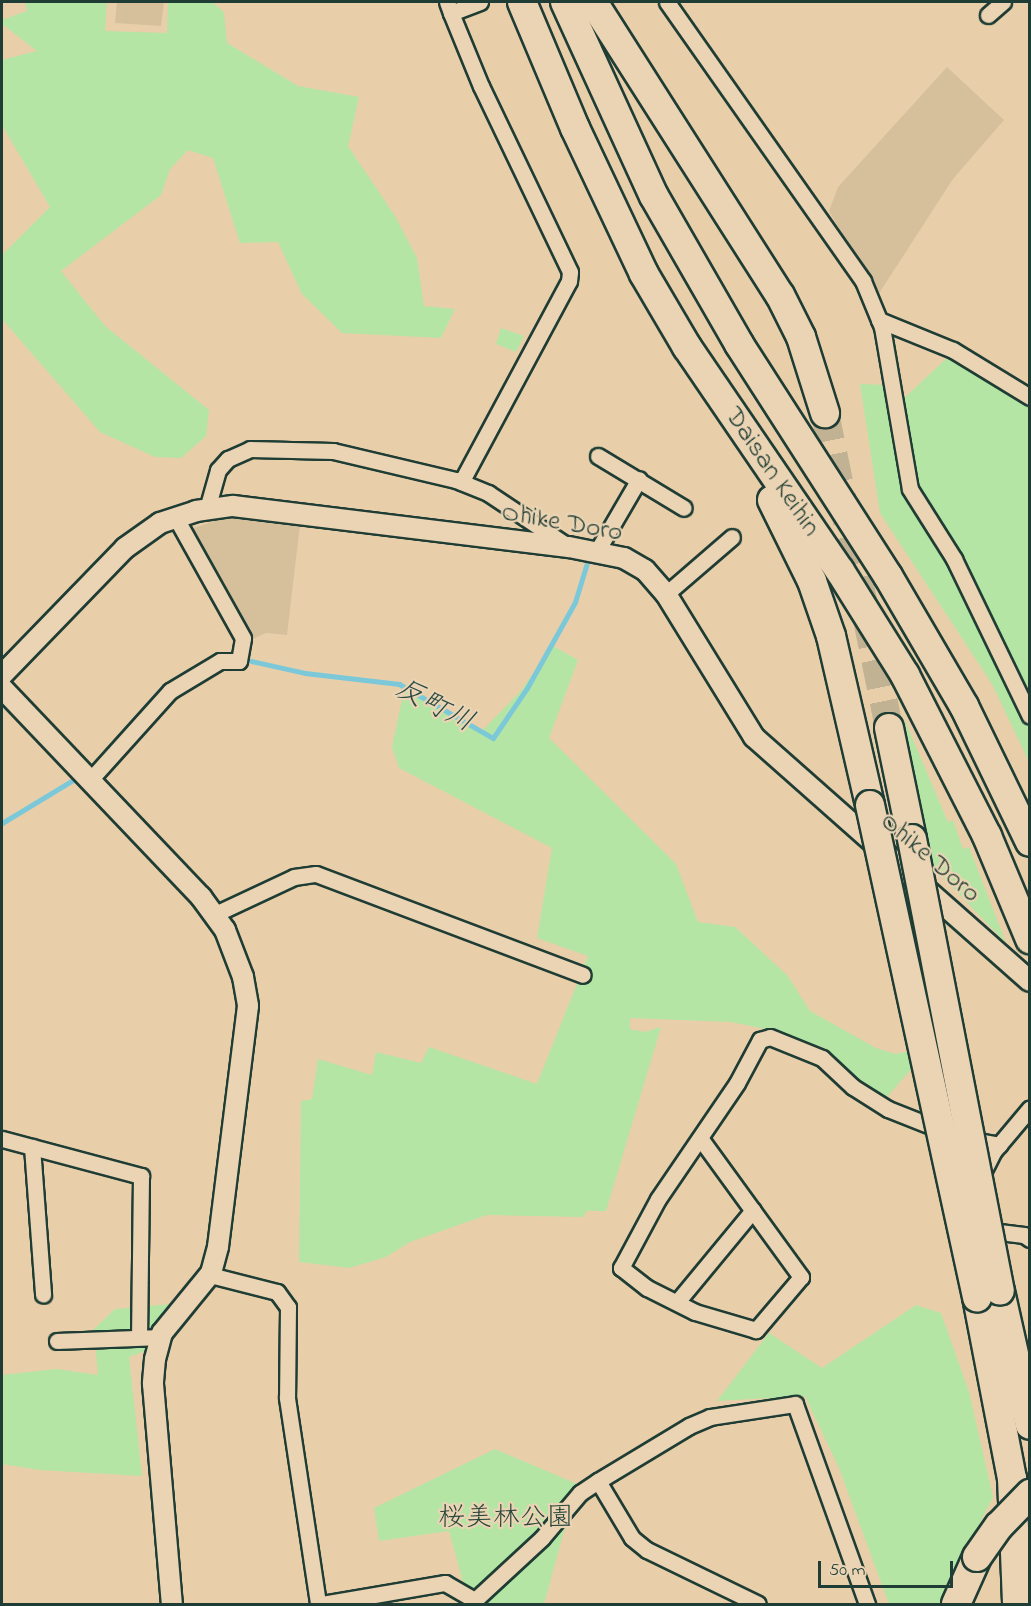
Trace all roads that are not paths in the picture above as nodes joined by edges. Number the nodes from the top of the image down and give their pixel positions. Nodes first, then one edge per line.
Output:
1 (480, 2) edge
2 (522, 2) edge
3 (565, 2) edge
4 (593, 2) edge
5 (667, 2) edge
6 (1003, 2) edge
7 (453, 8) edge
8 (988, 15) dead end
9 (603, 189) junction
10 (879, 320) junction
11 (1029, 397) edge
12 (825, 412) tunnel mouth
13 (598, 456) dead end
14 (639, 479) junction
15 (461, 482) junction
16 (684, 508) dead end
17 (207, 509) junction
18 (176, 518) junction
19 (732, 537) dead end
20 (569, 547) junction
21 (597, 551) junction
22 (666, 594) junction
23 (2, 675) edge
24 (2, 687) edge
25 (1029, 716) edge
26 (889, 728) tunnel mouth
27 (90, 780) junction
28 (1029, 842) edge
29 (213, 915) junction
30 (1029, 939) edge
31 (583, 975) dead end
32 (1029, 981) edge
33 (1029, 1108) edge
34 (700, 1138) junction
35 (2, 1139) edge
36 (999, 1145) junction
37 (32, 1147) junction
38 (753, 1210) junction
39 (1029, 1239) edge
40 (210, 1275) junction
41 (989, 1294) junction
42 (44, 1295) dead end
43 (677, 1302) junction
44 (139, 1335) junction
45 (161, 1337) junction
46 (57, 1341) dead end
47 (1029, 1425) edge
48 (598, 1481) junction
49 (1029, 1494) edge
50 (474, 1602) edge
51 (172, 1605) edge
52 (318, 1605) edge
53 (322, 1605) edge
54 (758, 1605) edge
55 (867, 1605) edge
56 (956, 1605) edge
57 (1017, 1605) edge

1 - 7 street
2 - 9 highway, Daisan Keihin
3 - 28 highway, Daisan Keihin
4 - 12 highway
5 - 10 street
6 - 8 street
7 - 15 street
9 - 30 highway, Daisan Keihin
9 - 41 highway, bridge
10 - 11 street
10 - 25 street
13 - 14 street
14 - 16 street
14 - 21 street
15 - 17 street
15 - 20 street
17 - 18 street, Ohike Doro
17 - 20 street, Ohike Doro
18 - 23 street, Ohike Doro
18 - 27 street
19 - 22 street
20 - 21 street, Ohike Doro
21 - 22 street, Ohike Doro
22 - 32 street, Ohike Doro
24 - 27 street
26 - 41 highway, bridge
27 - 29 street
29 - 31 street
29 - 40 street
33 - 36 street
34 - 36 street
34 - 38 street
34 - 43 street
35 - 37 street
36 - 39 street
37 - 42 street
37 - 44 street
38 - 43 street
38 - 43 street
40 - 45 street
40 - 52 street
41 - 47 highway
41 - 57 highway
44 - 45 street
44 - 46 street
45 - 51 street
48 - 50 street
48 - 54 street
48 - 55 street
49 - 56 highway, bridge
50 - 53 street

